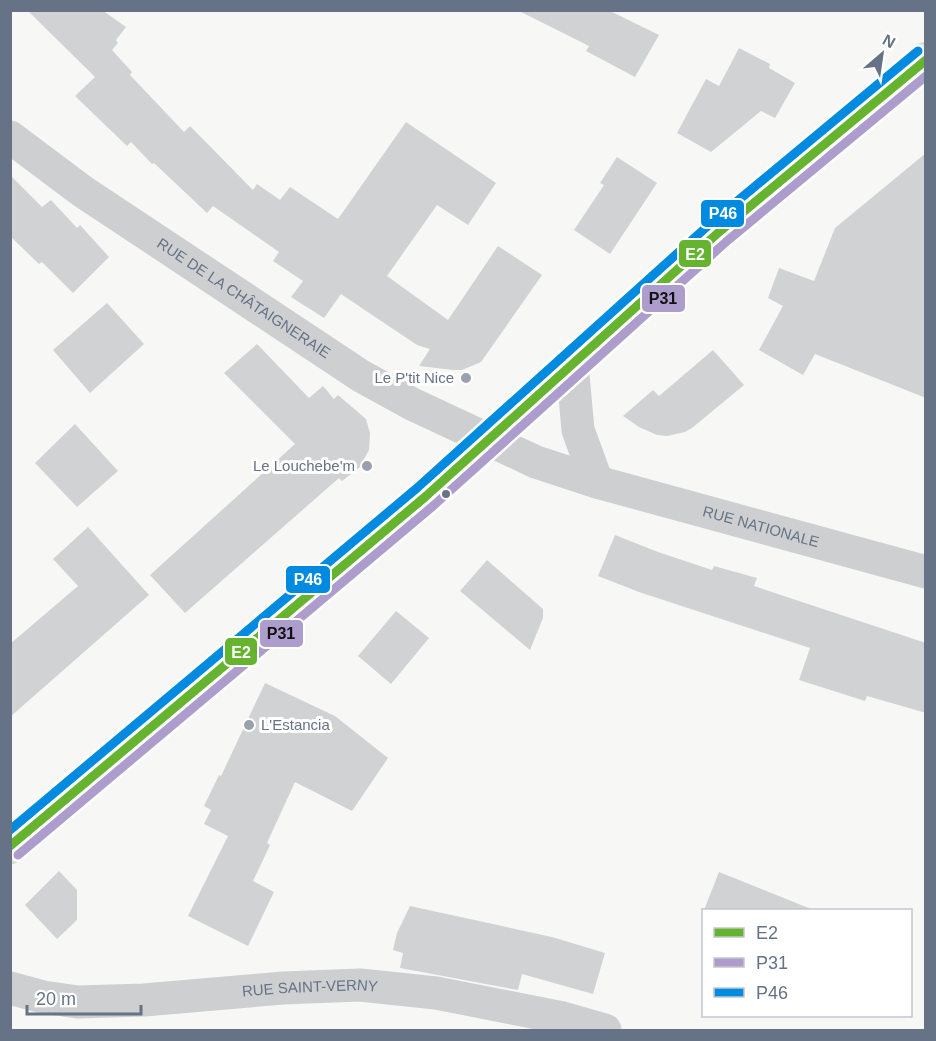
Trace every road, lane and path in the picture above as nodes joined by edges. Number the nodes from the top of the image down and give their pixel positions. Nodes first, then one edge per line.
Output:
1 (926, 60) edge
2 (13, 144) edge
3 (572, 364) junction
4 (488, 439) junction
5 (597, 482) junction
6 (926, 572) edge
7 (10, 846) edge
8 (10, 988) edge
9 (605, 1030) edge

1 - 3 main road
2 - 4 street, RUE DE LA CHÂTAIGNERAIE
3 - 4 main road
3 - 5 street
4 - 5 street, RUE NATIONALE
4 - 7 main road
5 - 6 street, RUE NATIONALE
8 - 9 street, RUE SAINT-VERNY

